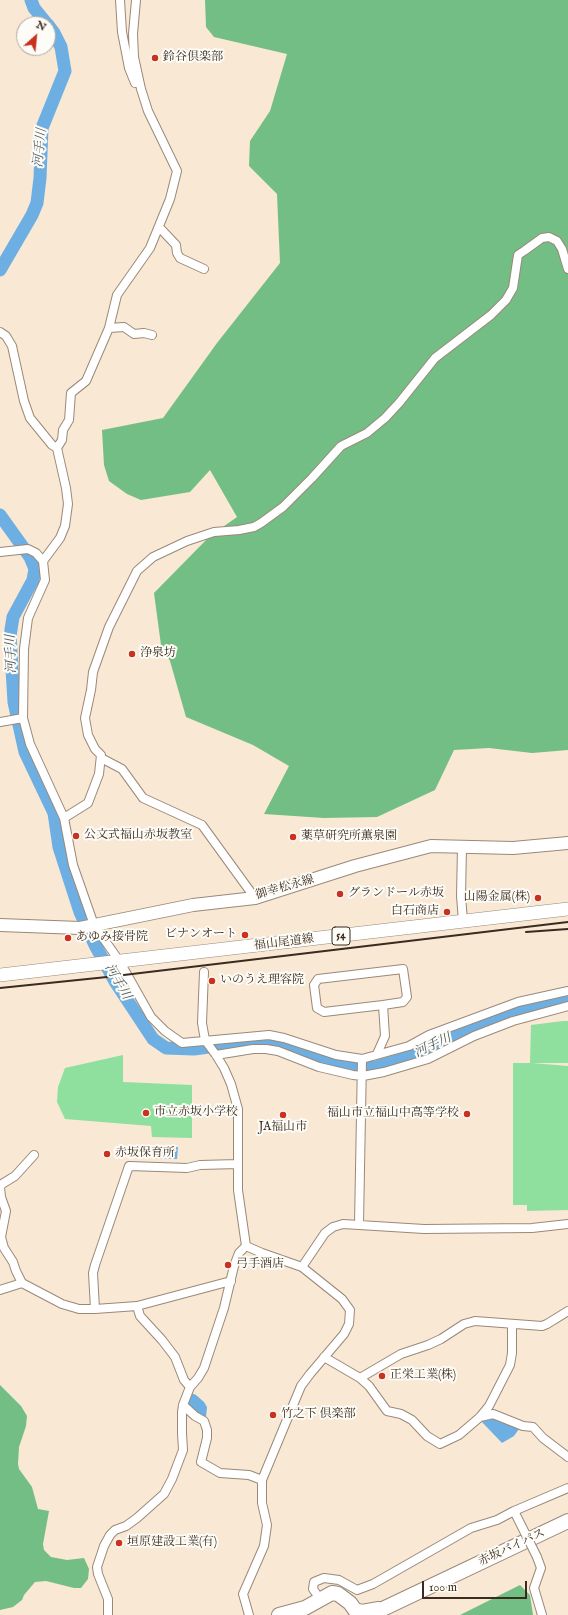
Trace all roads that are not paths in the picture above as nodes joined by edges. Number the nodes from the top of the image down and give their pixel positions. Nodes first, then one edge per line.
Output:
1 (120, 0) edge
2 (136, 0) edge
3 (141, 89) junction
4 (159, 227) junction
5 (568, 268) edge
6 (204, 269) dead end
7 (109, 328) junction
8 (0, 332) edge
9 (152, 335) dead end
10 (57, 448) junction
11 (0, 552) edge
12 (43, 561) junction
13 (21, 719) junction
14 (0, 722) edge
15 (101, 758) junction
16 (64, 818) junction
17 (568, 844) edge
18 (462, 847) junction
19 (255, 898) junction
20 (568, 909) edge
21 (463, 921) junction
22 (0, 925) edge
23 (89, 926) junction
24 (117, 963) junction
25 (204, 972) dead end
26 (0, 975) edge
27 (568, 991) edge
28 (382, 1005) junction
29 (568, 1006) edge
30 (206, 1042) junction
31 (215, 1053) junction
32 (377, 1054) junction
33 (362, 1060) junction
34 (363, 1074) junction
35 (34, 1155) dead end
36 (238, 1164) junction
37 (359, 1224) junction
38 (568, 1224) edge
39 (246, 1246) junction
40 (302, 1268) junction
41 (231, 1281) junction
42 (22, 1283) junction
43 (0, 1290) edge
44 (137, 1306) junction
45 (95, 1309) junction
46 (568, 1311) edge
47 (512, 1324) junction
48 (324, 1357) junction
49 (360, 1378) junction
50 (190, 1387) junction
51 (183, 1405) junction
52 (480, 1417) junction
53 (568, 1457) edge
54 (262, 1480) junction
55 (568, 1488) edge
56 (514, 1511) junction
57 (568, 1521) edge
58 (568, 1526) edge
59 (342, 1597) junction
60 (320, 1598) junction
61 (381, 1612) edge
62 (108, 1615) edge
63 (249, 1615) edge
64 (278, 1615) edge
65 (347, 1615) edge
66 (370, 1615) edge
67 (542, 1615) edge

1 - 3 street
2 - 3 street
3 - 4 street
4 - 6 street
4 - 7 street
5 - 15 street
7 - 9 street
7 - 10 street
8 - 10 street
10 - 12 street
11 - 12 street
12 - 13 street
13 - 14 street
13 - 16 street
15 - 16 street
15 - 19 street
16 - 23 street
17 - 18 main road, 御幸松永線
18 - 19 main road, 御幸松永線
18 - 21 street
19 - 23 main road, 御幸松永線
20 - 21 main road, 福山尾道線 / 54
21 - 24 main road, 福山尾道線 / 54
22 - 23 main road, 御幸松永線
23 - 24 street
24 - 26 main road, 福山尾道線 / 54
24 - 30 street
25 - 30 street
27 - 32 street
28 - 28 street
28 - 32 street
29 - 34 street
30 - 31 street
30 - 33 street
31 - 34 street
31 - 36 street
32 - 33 street
33 - 34 street
34 - 37 street
35 - 42 street
36 - 39 street
36 - 45 street
37 - 38 street
37 - 40 street
39 - 40 street
39 - 41 street
40 - 48 street
41 - 44 street
41 - 50 street
42 - 43 street
42 - 45 street
44 - 45 street
44 - 50 street
46 - 47 street
47 - 49 street
47 - 52 street
48 - 49 street
48 - 54 street
49 - 52 street
50 - 51 street
51 - 54 street
51 - 62 street
52 - 53 street
54 - 63 street
55 - 56 street
56 - 60 street
56 - 67 street, bridge
57 - 61 highway, 赤坂バイパス
58 - 61 highway, 赤坂バイパス
59 - 60 highway
59 - 61 highway
59 - 65 highway
60 - 64 highway
61 - 66 highway, 赤坂バイパス

